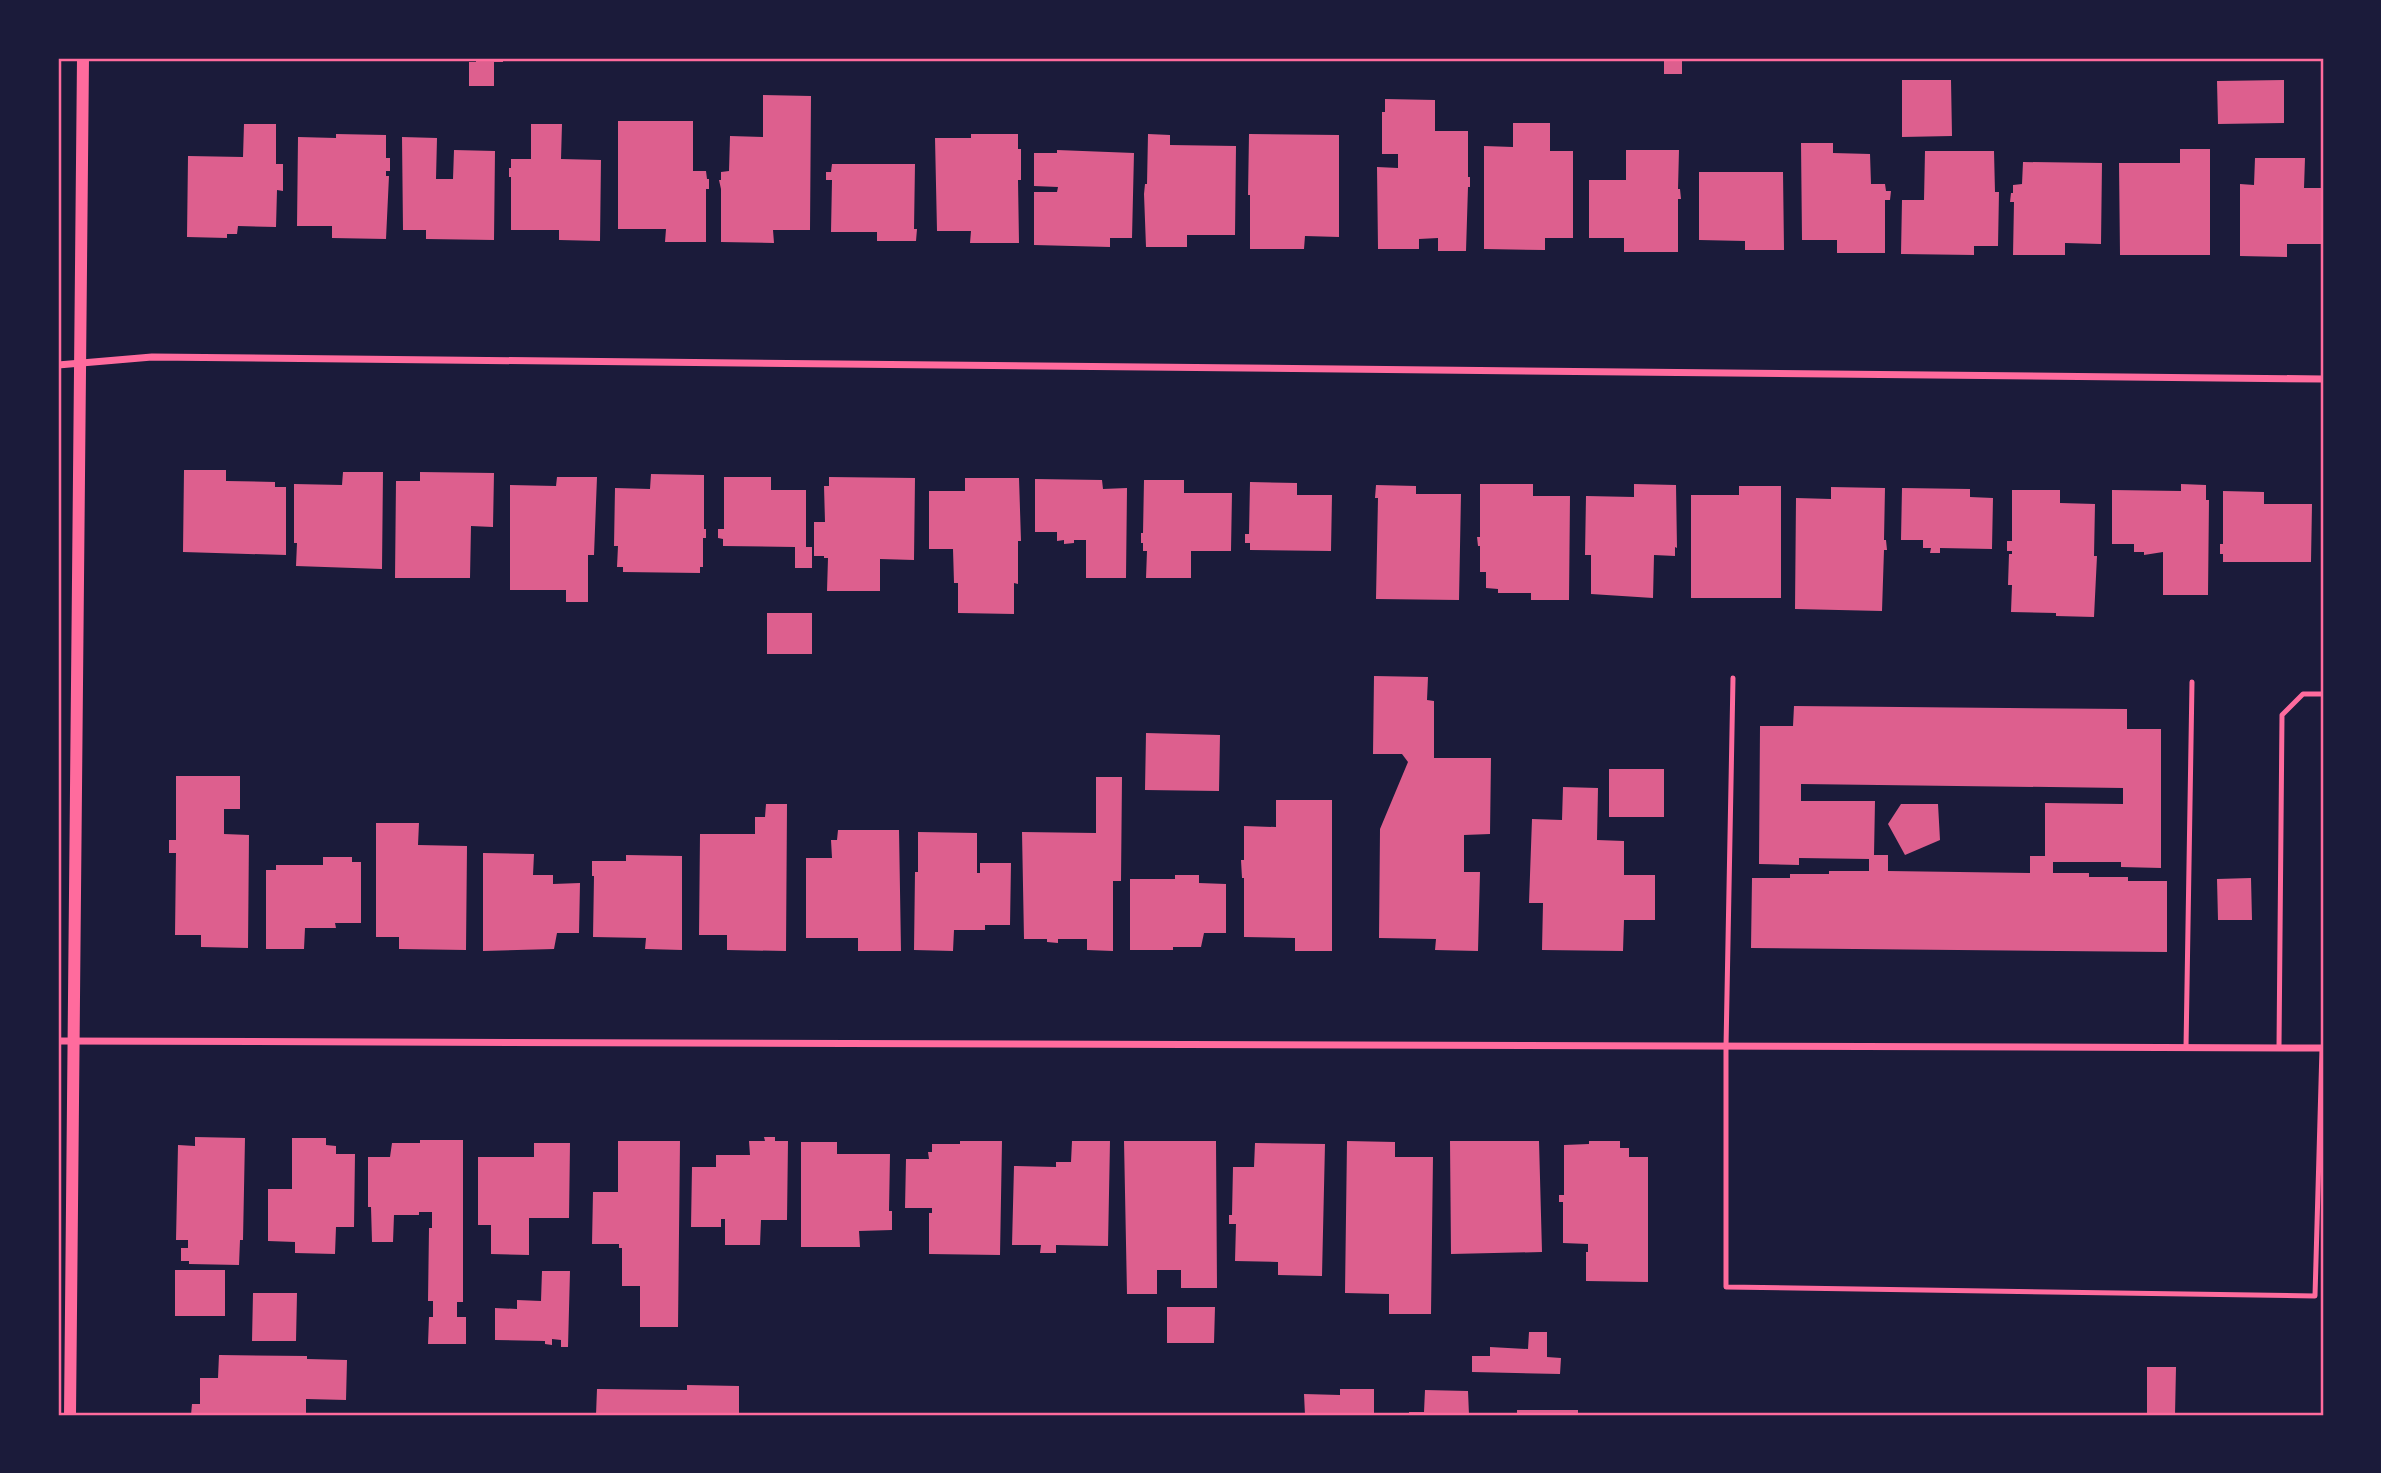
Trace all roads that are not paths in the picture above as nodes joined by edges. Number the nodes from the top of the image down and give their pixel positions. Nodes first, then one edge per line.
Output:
1 (83, 58) edge
2 (80, 363) junction
3 (58, 365) edge
4 (2323, 379) edge
5 (1733, 678) dead end
6 (2192, 682) dead end
7 (2323, 694) edge
8 (58, 1041) edge
9 (73, 1042) junction
10 (1726, 1047) junction
11 (2186, 1048) junction
12 (2279, 1048) junction
13 (2323, 1048) edge
14 (70, 1415) edge

1 - 2 street
2 - 3 street
2 - 4 street
2 - 9 street
5 - 10 lane
6 - 11 lane
7 - 12 lane
8 - 9 street
9 - 10 street
9 - 14 street
10 - 11 street
10 - 13 lane
11 - 12 street
12 - 13 street

